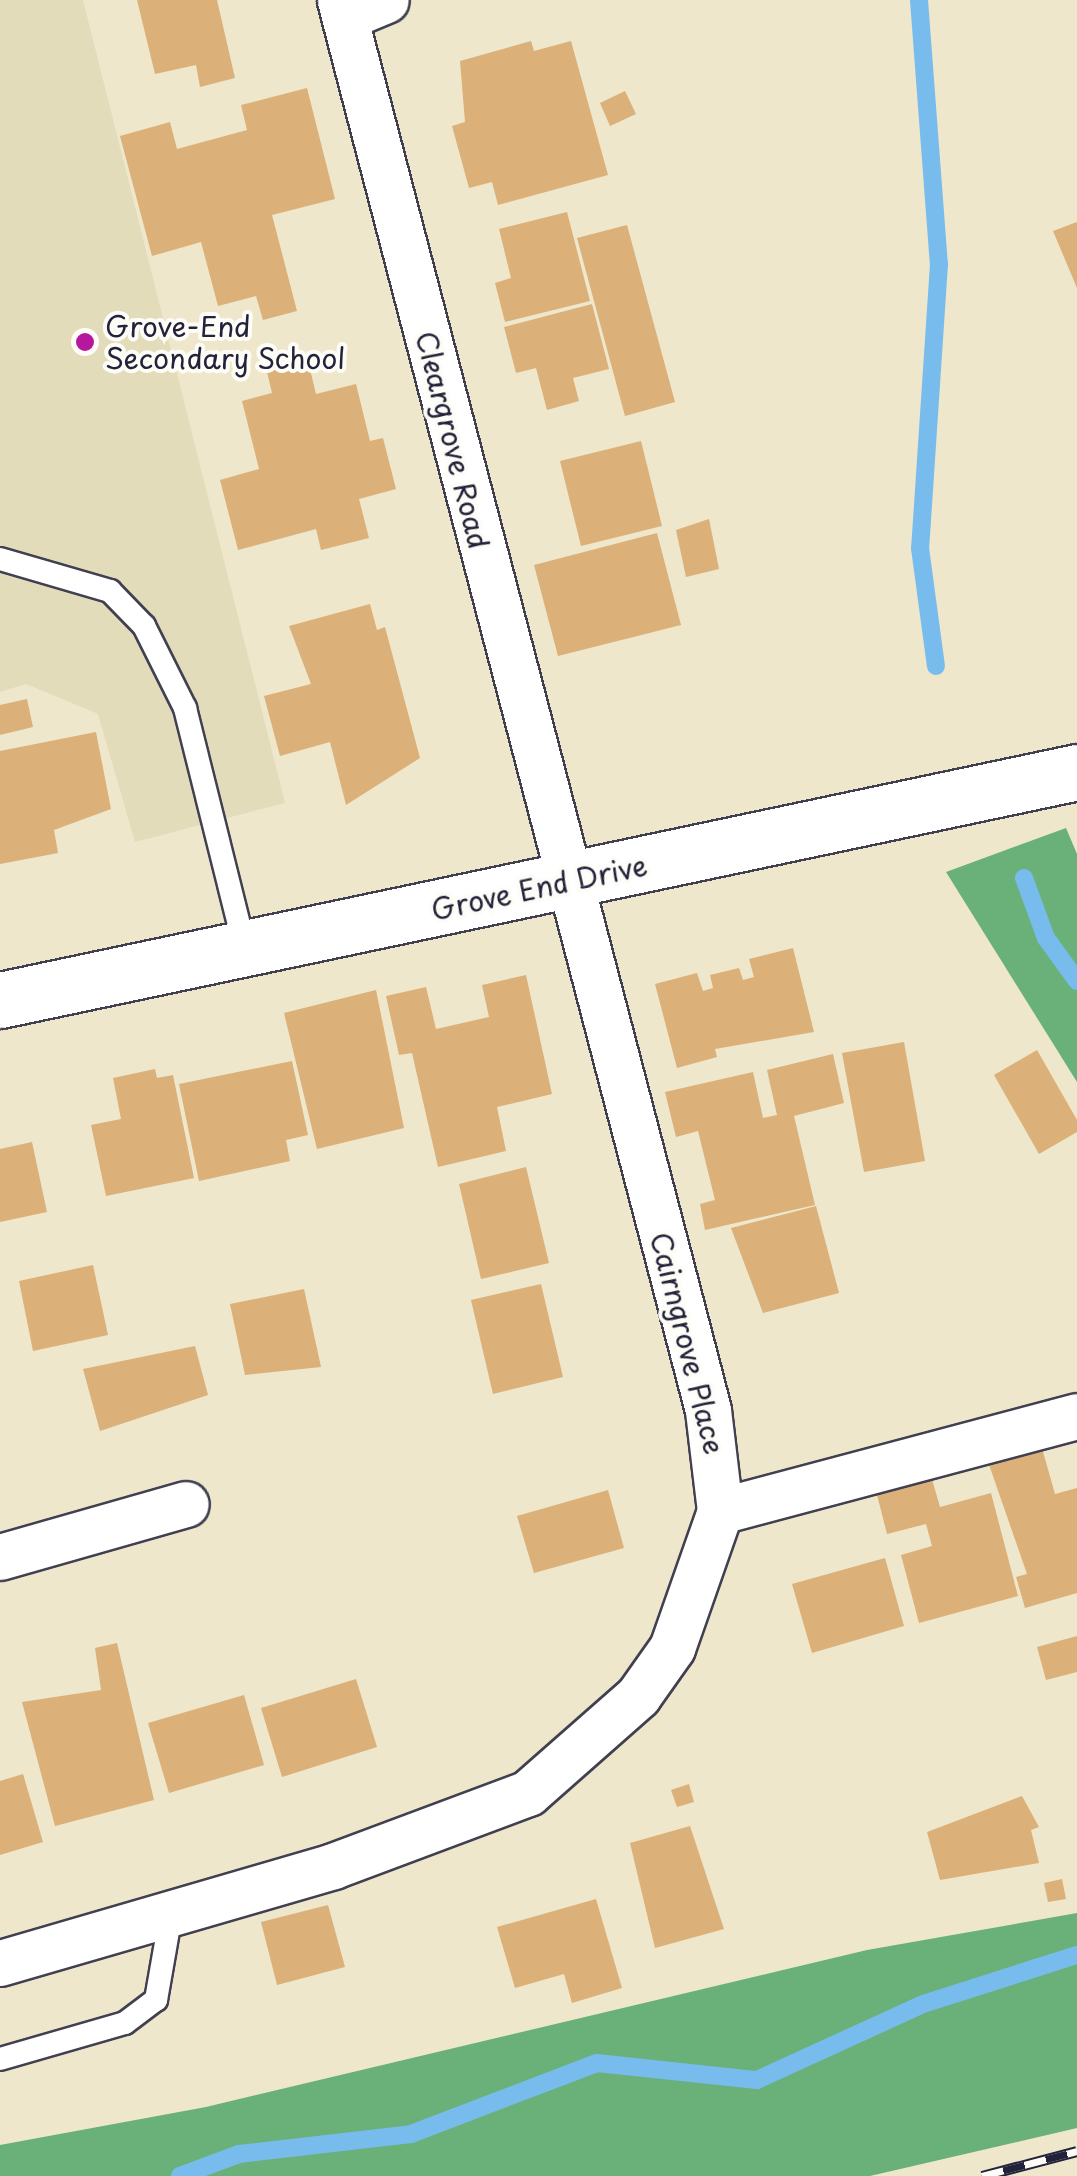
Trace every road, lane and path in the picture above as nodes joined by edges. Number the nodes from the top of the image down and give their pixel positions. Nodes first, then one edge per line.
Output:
1 (386, 0) edge
2 (342, 8) edge
3 (0, 559) edge
4 (1077, 772) edge
5 (566, 880) junction
6 (244, 949) junction
7 (0, 1000) edge
8 (1077, 1416) edge
9 (186, 1504) dead end
10 (720, 1511) junction
11 (0, 1557) edge
12 (171, 1914) junction
13 (0, 1963) edge
14 (0, 2059) edge

1 - 2 street
2 - 5 street, Cleargrove Road
3 - 6 lane
4 - 5 street, Grove End Drive
5 - 6 street, Grove End Drive
5 - 10 street, Cairngrove Place
6 - 7 street, Grove End Drive
8 - 10 street
9 - 11 street
10 - 12 street, Cairngrove Place
12 - 13 street, Cairngrove Place
12 - 14 lane

